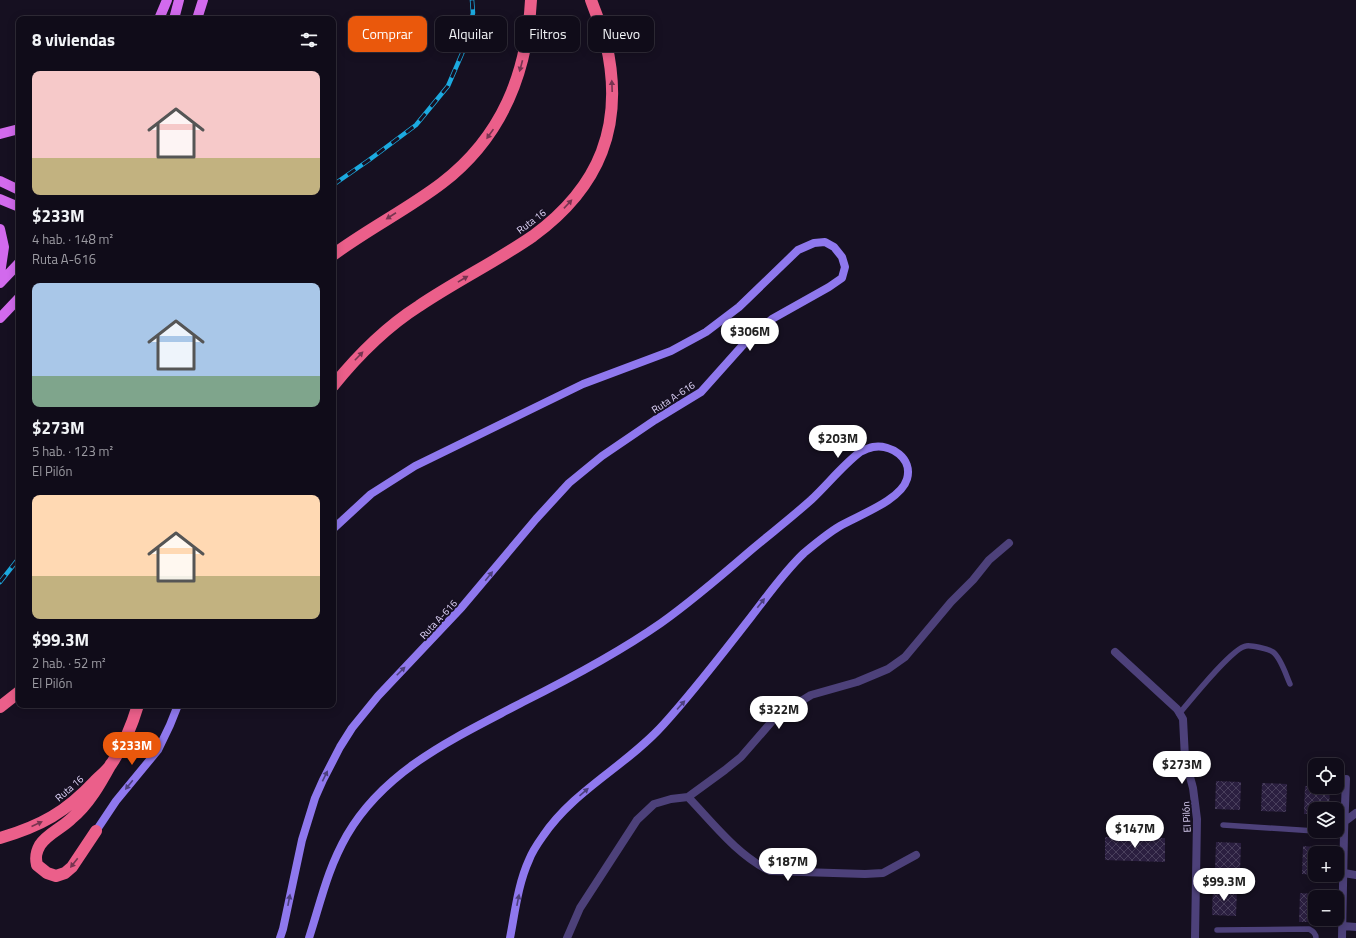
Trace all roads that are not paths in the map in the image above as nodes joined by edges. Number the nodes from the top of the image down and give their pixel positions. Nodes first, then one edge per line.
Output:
1 (167, 0) edge
2 (179, 0) edge
3 (203, 0) edge
4 (531, 0) edge
5 (591, 0) edge
6 (160, 16) edge
7 (175, 16) edge
8 (198, 16) edge
9 (16, 130) edge
10 (0, 134) edge
11 (0, 181) edge
12 (16, 189) edge
13 (0, 199) edge
14 (16, 206) edge
15 (0, 229) edge
16 (336, 253) edge
17 (16, 266) edge
18 (0, 274) edge
19 (0, 283) edge
20 (16, 301) edge
21 (0, 318) edge
22 (336, 383) edge
23 (336, 526) edge
24 (1009, 543) dead end
25 (1115, 652) dead end
26 (1290, 684) dead end
27 (16, 694) edge
28 (0, 707) edge
29 (137, 708) edge
30 (177, 708) edge
31 (1180, 714) junction
32 (111, 764) junction
33 (1346, 779) dead end
34 (688, 797) junction
35 (1356, 813) edge
36 (1344, 822) joint
37 (1222, 825) dead end
38 (1308, 830) edge
39 (96, 831) joint
40 (0, 838) edge
41 (916, 855) dead end
42 (1344, 873) edge
43 (1356, 874) edge
44 (1343, 926) joint
45 (1356, 927) edge
46 (1216, 930) dead end
47 (280, 938) edge
48 (309, 938) edge
49 (510, 938) edge
50 (567, 938) edge
51 (1195, 938) edge
52 (1316, 938) edge
53 (1342, 938) edge

1 - 6 main road
2 - 7 main road
3 - 8 main road
4 -> 16 highway
22 -> 5 highway, Ruta 16
9 - 10 main road
11 - 12 main road
13 - 14 main road
15 - 18 main road
17 - 19 main road
20 - 21 main road
47 -> 23 main road, Ruta A-616
24 - 34 street
25 - 31 street
26 - 31 lane
27 - 28 highway
29 - 32 highway, Ruta 16
30 -> 39 main road
31 - 51 street, El Pilón
39 -> 32 highway
40 -> 32 highway, Ruta 16
33 - 36 street
34 - 41 street
34 - 50 street
35 - 36 street
37 - 38 lane
42 - 43 street
44 - 45 street
44 - 53 street
46 - 52 lane
49 -> 48 main road

